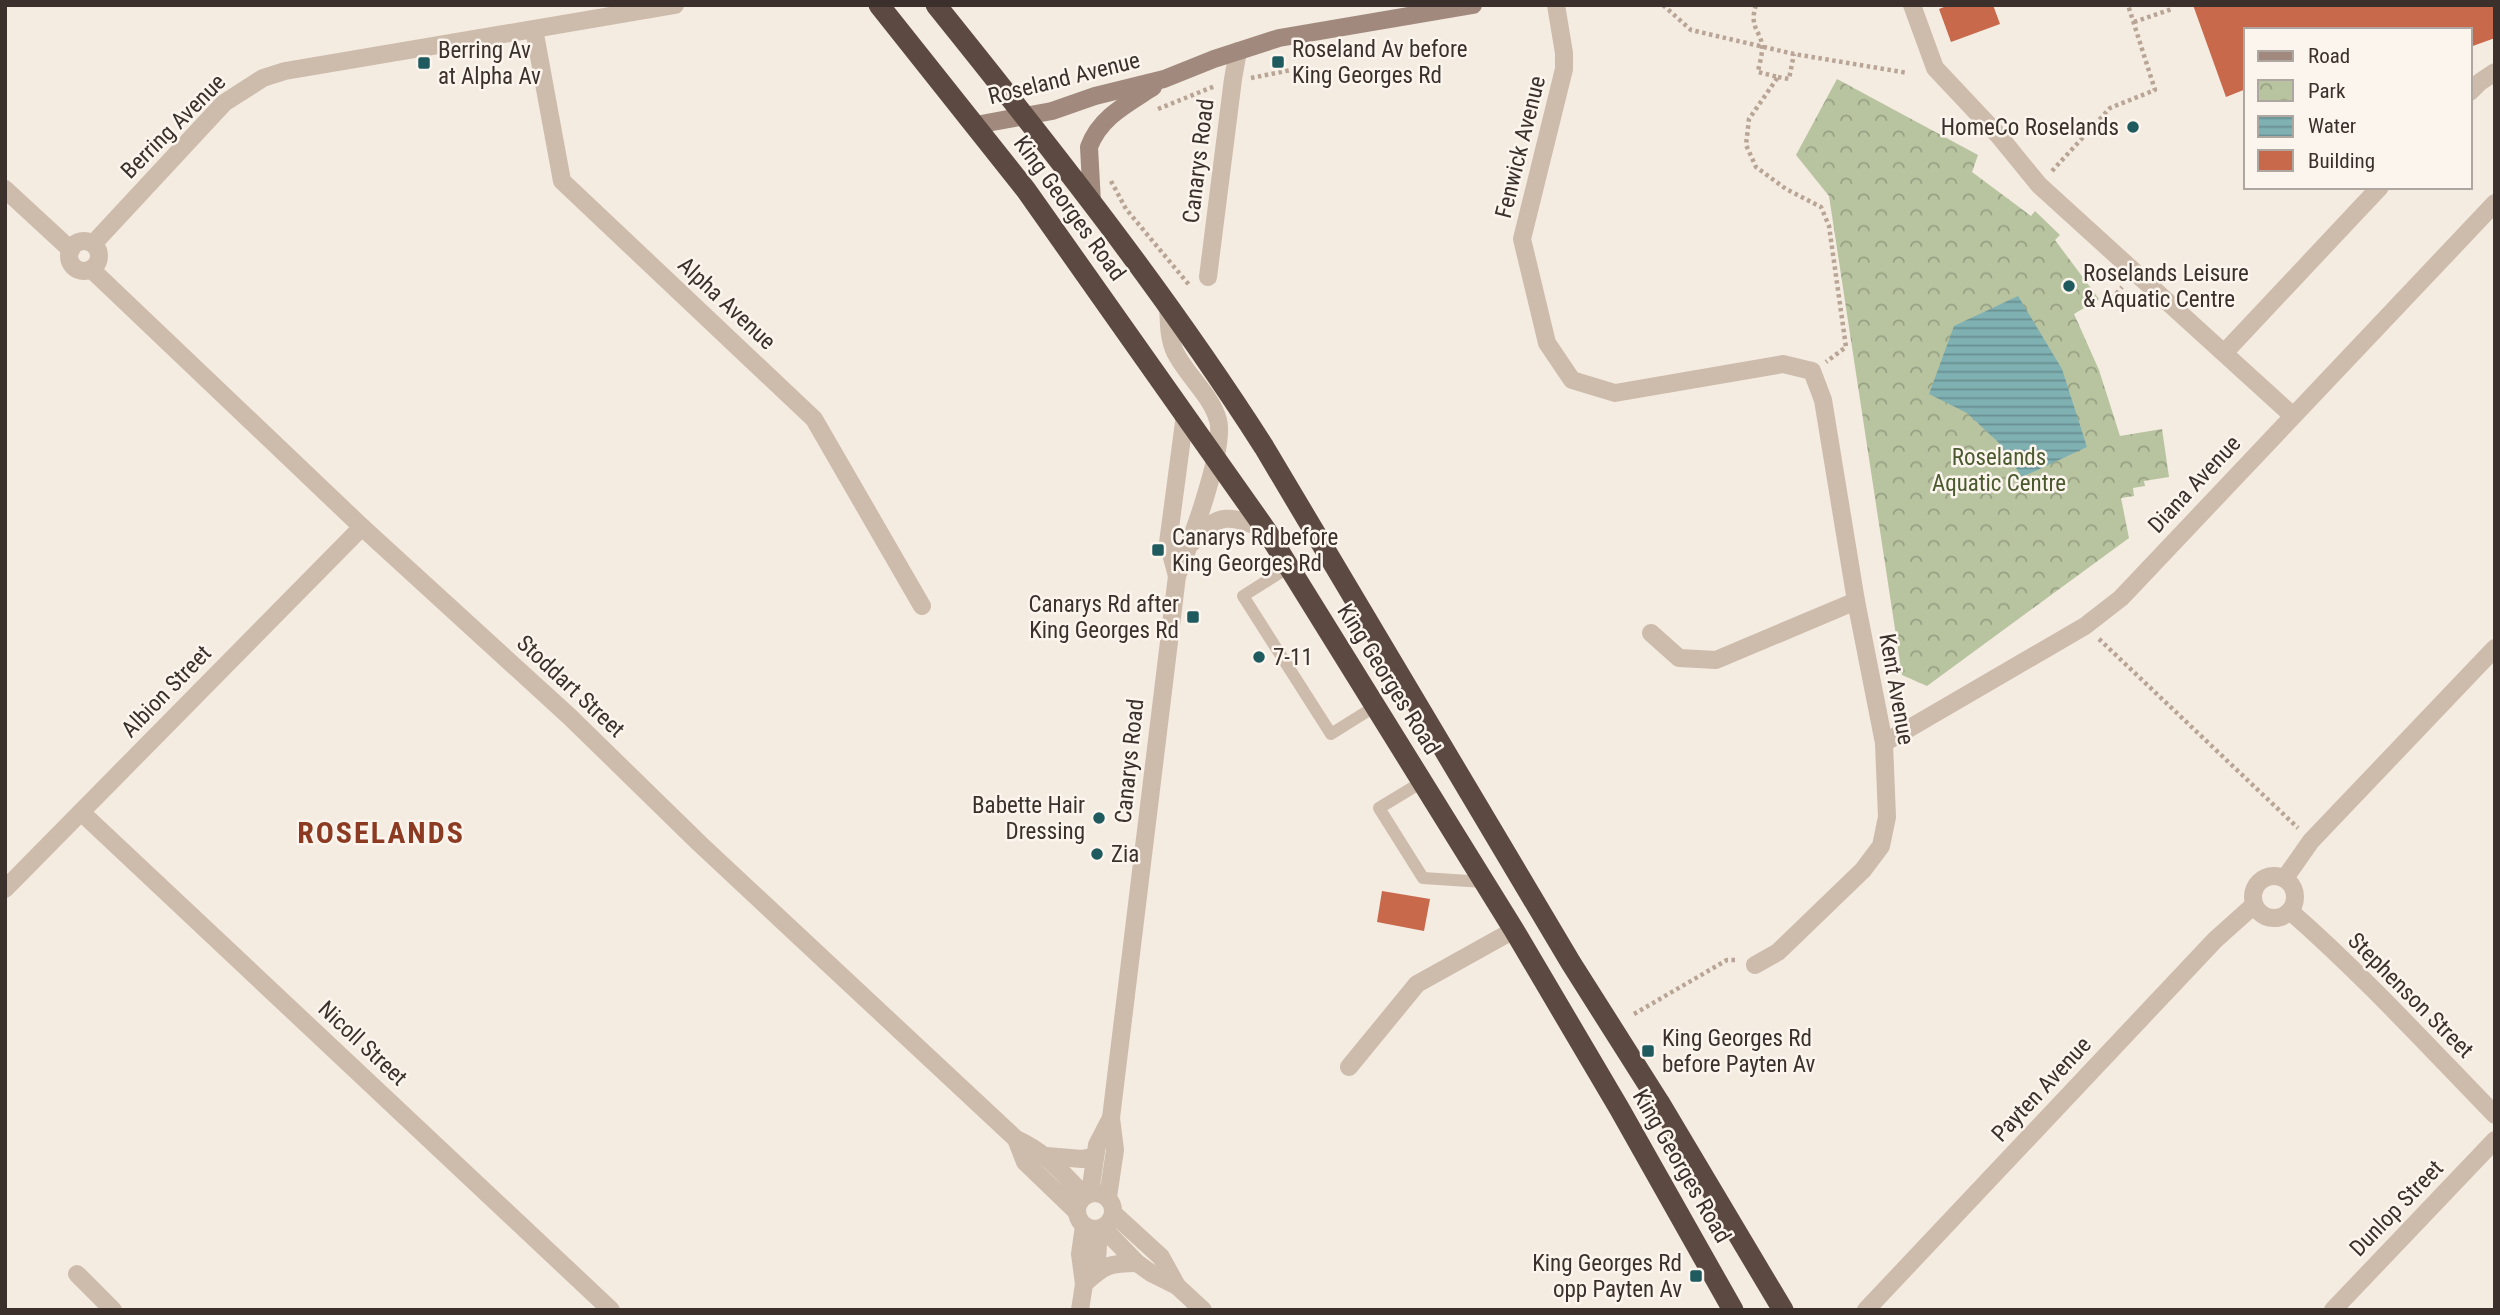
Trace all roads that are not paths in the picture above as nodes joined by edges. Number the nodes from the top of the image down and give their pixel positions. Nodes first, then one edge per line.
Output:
1 (675, 5) edge
2 (879, 5) edge
3 (936, 5) edge
4 (1472, 5) edge
5 (1556, 5) edge
6 (1912, 5) edge
7 (534, 29) junction
8 (1238, 51) junction
9 (2495, 72) edge
10 (1164, 79) junction
11 (2472, 90) edge
12 (1025, 117) junction
13 (975, 125) junction
14 (5, 189) edge
15 (2378, 189) edge
16 (1092, 203) junction
17 (2495, 203) edge
18 (93, 244) junction
19 (71, 250) junction
20 (91, 269) junction
21 (1208, 276) dead end
22 (1168, 304) junction
23 (2225, 352) junction
24 (1812, 371) joint
25 (1185, 415) junction
26 (2292, 415) junction
27 (1215, 458) junction
28 (362, 527) junction
29 (1266, 530) junction
30 (1190, 546) junction
31 (1289, 567) junction
32 (1177, 576) junction
33 (1856, 601) junction
34 (922, 606) dead end
35 (1651, 633) dead end
36 (2495, 648) edge
37 (1374, 707) junction
38 (1884, 743) junction
39 (1422, 782) junction
40 (81, 812) junction
41 (2285, 878) junction
42 (1484, 881) junction
43 (5, 890) edge
44 (2254, 905) junction
45 (2290, 911) junction
46 (1514, 930) junction
47 (1755, 965) road end
48 (1349, 1067) dead end
49 (2495, 1115) edge
50 (1111, 1118) junction
51 (1016, 1139) junction
52 (2495, 1140) edge
53 (1046, 1156) junction
54 (1094, 1157) junction
55 (1095, 1212) junction
56 (1137, 1263) junction
57 (77, 1274) dead end
58 (1084, 1284) junction
59 (1177, 1286) junction
60 (113, 1310) edge
61 (611, 1310) edge
62 (1080, 1310) edge
63 (1203, 1310) edge
64 (1733, 1310) edge
65 (1783, 1310) edge
66 (1866, 1310) edge
67 (2333, 1310) edge

1 - 7 street, Berring Avenue
2 - 13 highway, King Georges Road
3 - 12 highway, King Georges Road
4 - 8 street, Roseland Avenue
5 - 24 street, Fenwick Avenue
6 - 23 street
7 - 18 street, Berring Avenue
7 - 34 street, Alpha Avenue
8 - 10 street, Roseland Avenue
8 - 21 street, Canarys Road
9 - 11 street
10 - 12 street, Roseland Avenue
10 - 16 street, Roseland Avenue
12 - 13 street, Roseland Avenue
12 - 16 highway, King Georges Road
13 - 25 highway, King Georges Road
14 - 19 street
15 - 23 street
16 - 22 highway, King Georges Road
17 - 26 street, Diana Avenue
18 - 19 street
18 - 20 street
19 - 20 street
20 - 28 street, Stoddart Street
22 - 27 street, Canarys Road
22 - 65 highway, King Georges Road
23 - 26 street
24 - 33 street, Kent Avenue
25 - 27 highway, King Georges Road
25 - 32 street, Canarys Road
26 - 38 street, Diana Avenue
27 - 29 highway, King Georges Road
27 - 30 street, Canarys Road
28 - 40 street, Albion Street
28 - 51 street, Stoddart Street
29 - 30 street, Canarys Road
29 - 31 highway, King Georges Road
30 - 32 street, Canarys Road
31 - 37 highway, King Georges Road
31 - 37 lane
32 - 50 street, Canarys Road
33 - 35 street
33 - 38 street, Kent Avenue
36 - 41 street
37 - 39 highway, King Georges Road
38 - 47 street, Kent Avenue
39 - 42 highway, King Georges Road
39 - 42 lane
40 - 43 street, Albion Street
40 - 61 street, Nicoll Street
41 - 44 street
41 - 45 street
42 - 46 highway, King Georges Road
44 - 45 street
44 - 66 street, Payten Avenue
45 - 49 street, Stephenson Street
46 - 48 street
46 - 64 highway, King Georges Road
50 - 54 street, Canarys Road
50 - 55 street, Canarys Road
51 - 53 street, Stoddart Street
51 - 55 street, Stoddart Street
52 - 67 street, Dunlop Street
53 - 54 street, Stoddart Street
53 - 55 street, Stoddart Street
54 - 55 street, Canarys Road
55 - 56 street, Stoddart Street
55 - 58 street, Canarys Road
55 - 59 street, Stoddart Street
56 - 58 street
56 - 59 street, Stoddart Street
57 - 60 street
58 - 62 street, Canarys Road
59 - 63 street, Stoddart Street

